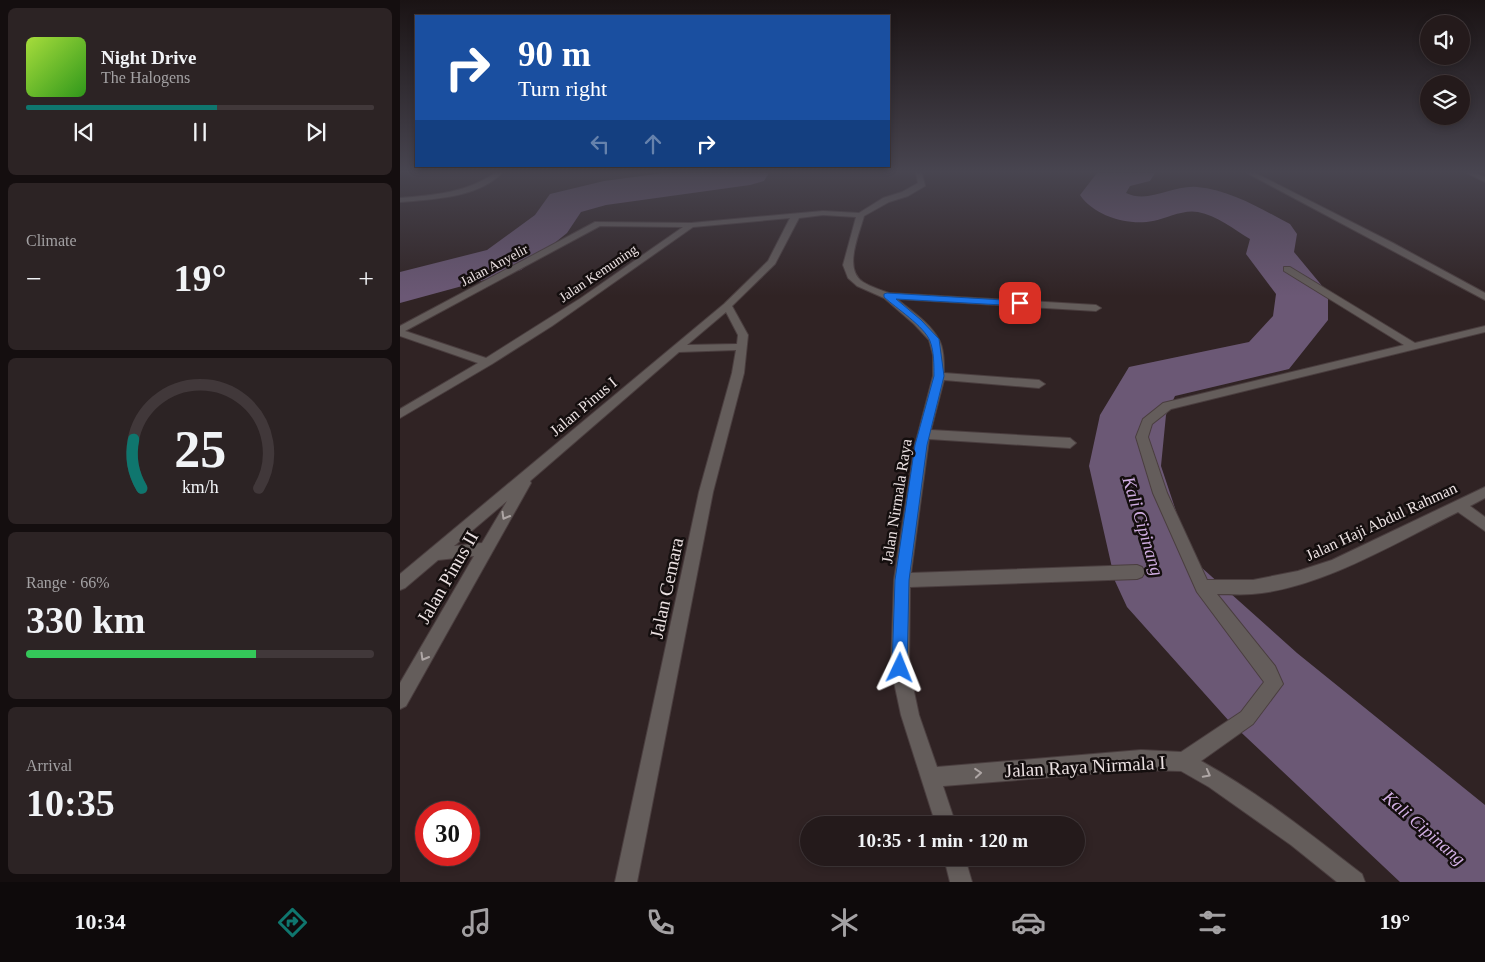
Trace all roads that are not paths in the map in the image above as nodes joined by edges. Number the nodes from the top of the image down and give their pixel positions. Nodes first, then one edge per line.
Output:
1 (1330, 214) edge
2 (796, 215) junction
3 (860, 215) joint
4 (691, 225) junction
5 (1287, 269) dead end
6 (887, 296) junction
7 (1485, 297) edge
8 (727, 306) junction
9 (1096, 308) dead end
10 (1485, 329) edge
11 (400, 332) edge
12 (742, 347) junction
13 (1414, 347) junction
14 (678, 349) junction
15 (488, 362) junction
16 (939, 376) junction
17 (1039, 384) dead end
18 (400, 414) edge
19 (924, 434) junction
20 (1070, 443) dead end
21 (529, 474) junction
22 (1485, 492) edge
23 (1459, 505) junction
24 (1485, 525) edge
25 (487, 549) junction
26 (434, 554) junction
27 (1137, 572) dead end
28 (902, 580) junction
29 (400, 583) edge
30 (1202, 587) junction
31 (400, 700) edge
32 (1183, 762) junction
33 (929, 777) junction
34 (943, 816) edge
35 (956, 866) edge
36 (626, 882) edge
37 (961, 882) edge
38 (1354, 882) edge

1 - 7 street
2 - 3 street, Jalan Kemuning
2 - 4 street, Jalan Kemuning
2 - 8 street, Jalan Pinus I
3 - 6 street, Jalan Nirmala Raya
4 - 11 street, Jalan Anyelir
4 - 15 street, Jalan Kemuning
5 - 13 street
6 - 9 street
6 - 16 street, Jalan Nirmala Raya
8 - 12 street, Jalan Cemara
8 - 14 street, Jalan Pinus I
10 - 13 street
11 - 15 street
12 - 14 street
12 - 36 street, Jalan Cemara
13 - 30 street
14 - 21 street, Jalan Pinus I
15 - 18 street, Jalan Kemuning
16 - 17 street
16 - 19 street, Jalan Nirmala Raya
19 - 20 street
19 - 28 street, Jalan Nirmala Raya
21 -> 25 street, Jalan Pinus II
21 - 26 street, Jalan Pinus I
22 - 23 street, Jalan Haji Abdul Rahman
23 - 24 street
23 - 30 street, Jalan Haji Abdul Rahman
25 - 26 street
25 -> 31 street, Jalan Pinus II
26 - 29 street, Jalan Pinus I
27 - 28 street
28 - 33 street, Jalan Nirmala Raya
30 - 32 street
33 -> 32 street, Jalan Raya Nirmala I
32 -> 38 street, Jalan Raya Nirmala I
33 - 34 street, Jalan Nirmala Raya
35 - 37 street

